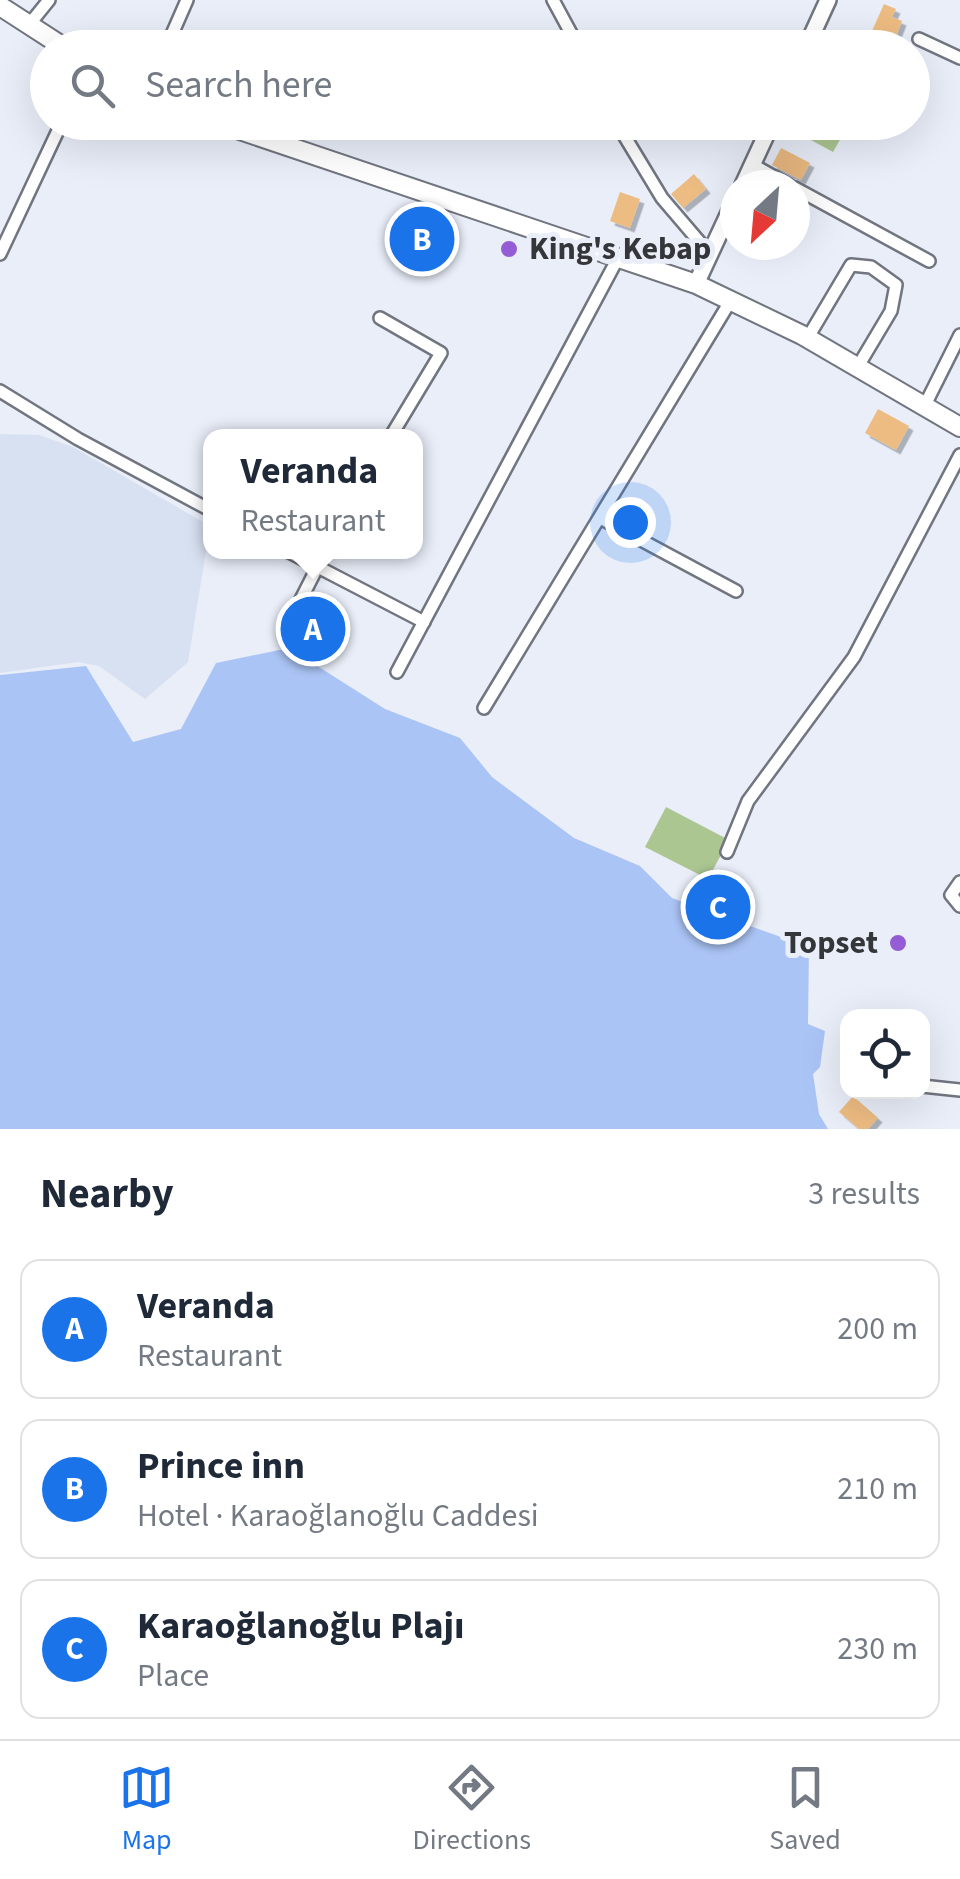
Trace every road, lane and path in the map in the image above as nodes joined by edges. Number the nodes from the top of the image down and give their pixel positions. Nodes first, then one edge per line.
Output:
1 (50, 0) edge
2 (188, 0) edge
3 (553, 0) edge
4 (828, 0) edge
5 (0, 6) edge
6 (28, 26) junction
7 (35, 30) edge
8 (174, 30) edge
9 (569, 30) edge
10 (814, 30) edge
11 (930, 44) edge
12 (960, 58) edge
13 (54, 140) edge
14 (269, 140) edge
15 (627, 140) edge
16 (764, 140) edge
17 (753, 165) junction
18 (750, 170) edge
19 (762, 170) edge
20 (810, 196) edge
21 (720, 230) edge
22 (709, 252) junction
23 (0, 254) edge
24 (618, 258) junction
25 (929, 261) dead end
26 (696, 284) junction
27 (730, 300) junction
28 (380, 318) dead end
29 (960, 335) edge
30 (807, 338) junction
31 (857, 368) junction
32 (0, 391) edge
33 (924, 407) junction
34 (960, 427) edge
35 (395, 429) edge
36 (960, 455) edge
37 (203, 506) edge
38 (600, 518) junction
39 (302, 559) edge
40 (321, 559) edge
41 (317, 566) junction
42 (736, 590) dead end
43 (291, 619) dead end
44 (424, 622) junction
45 (397, 672) dead end
46 (484, 708) dead end
47 (727, 852) dead end
48 (960, 882) edge
49 (960, 906) edge
50 (930, 1087) edge
51 (960, 1090) edge

1 - 6 street
2 - 8 street
3 - 9 street
4 - 10 street
5 - 6 main road
6 - 7 main road
11 - 12 street
13 - 23 street
14 - 24 main road
15 - 22 street
16 - 17 street
17 - 18 street
17 - 19 street
20 - 25 street
21 - 22 street
22 - 26 street
24 - 26 main road
24 - 44 street
26 - 27 main road
27 - 30 main road
27 - 38 street
28 - 35 street
29 - 33 street
30 - 31 main road
30 - 31 street
31 - 33 main road
32 - 37 street
33 - 34 main road
36 - 47 street
38 - 42 street
38 - 46 street
39 - 41 street
40 - 41 street
41 - 43 street
41 - 44 street
44 - 45 street
48 - 49 street
50 - 51 street

